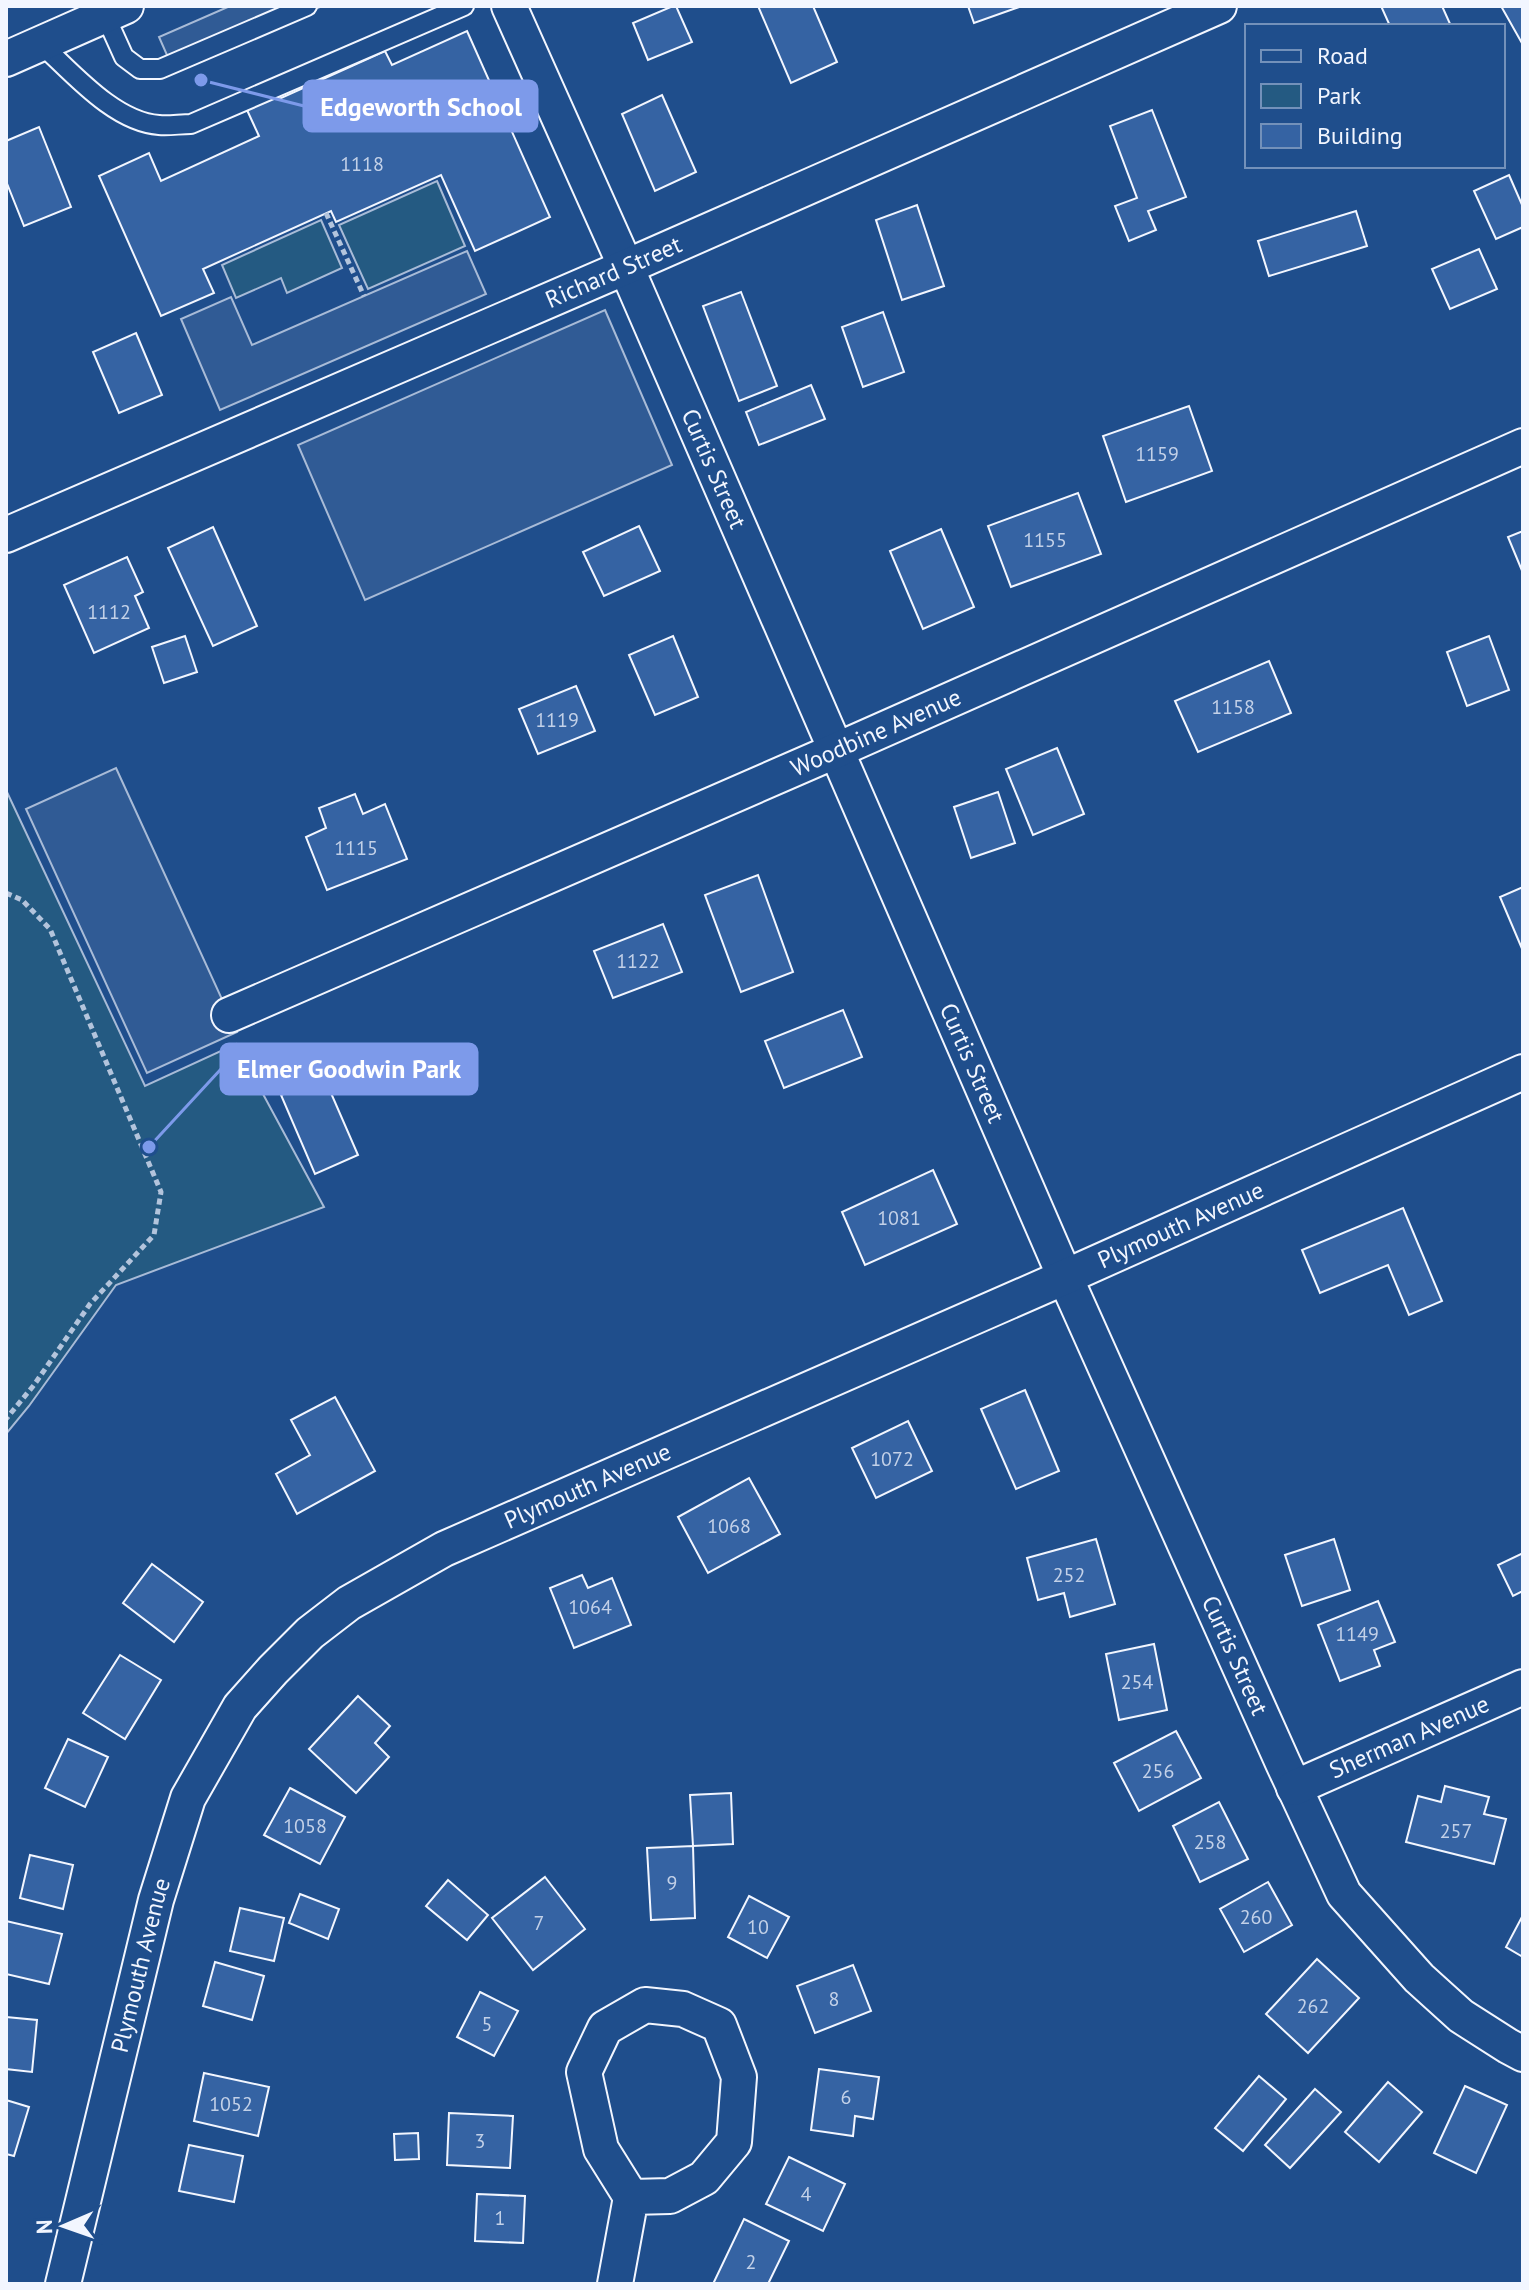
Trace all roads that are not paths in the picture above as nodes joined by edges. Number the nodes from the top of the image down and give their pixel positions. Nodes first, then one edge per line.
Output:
1 (307, 6) edge
2 (464, 6) edge
3 (509, 6) edge
4 (1219, 6) edge
5 (115, 11) edge
6 (41, 44) junction
7 (6, 59) edge
8 (626, 267) junction
9 (1523, 446) edge
10 (6, 535) edge
11 (835, 751) junction
12 (229, 1015) dead end
13 (1523, 1072) edge
14 (1065, 1277) junction
15 (1523, 1687) edge
16 (1294, 1788) junction
17 (1523, 2054) edge
18 (631, 2197) junction
19 (63, 2284) edge
20 (615, 2284) edge

1 - 5 lane
2 - 6 lane
3 - 8 street, Curtis Street
4 - 8 street, Richard Street
5 - 6 street
6 - 7 street
8 - 10 street, Richard Street
8 - 11 street, Curtis Street
9 - 11 street, Woodbine Avenue
11 - 12 street, Woodbine Avenue
11 - 14 street, Curtis Street
13 - 14 street, Plymouth Avenue
14 - 16 street, Curtis Street
14 - 19 street, Plymouth Avenue
15 - 16 street, Sherman Avenue
16 - 17 street, Curtis Street
18 - 18 street
18 - 20 street

